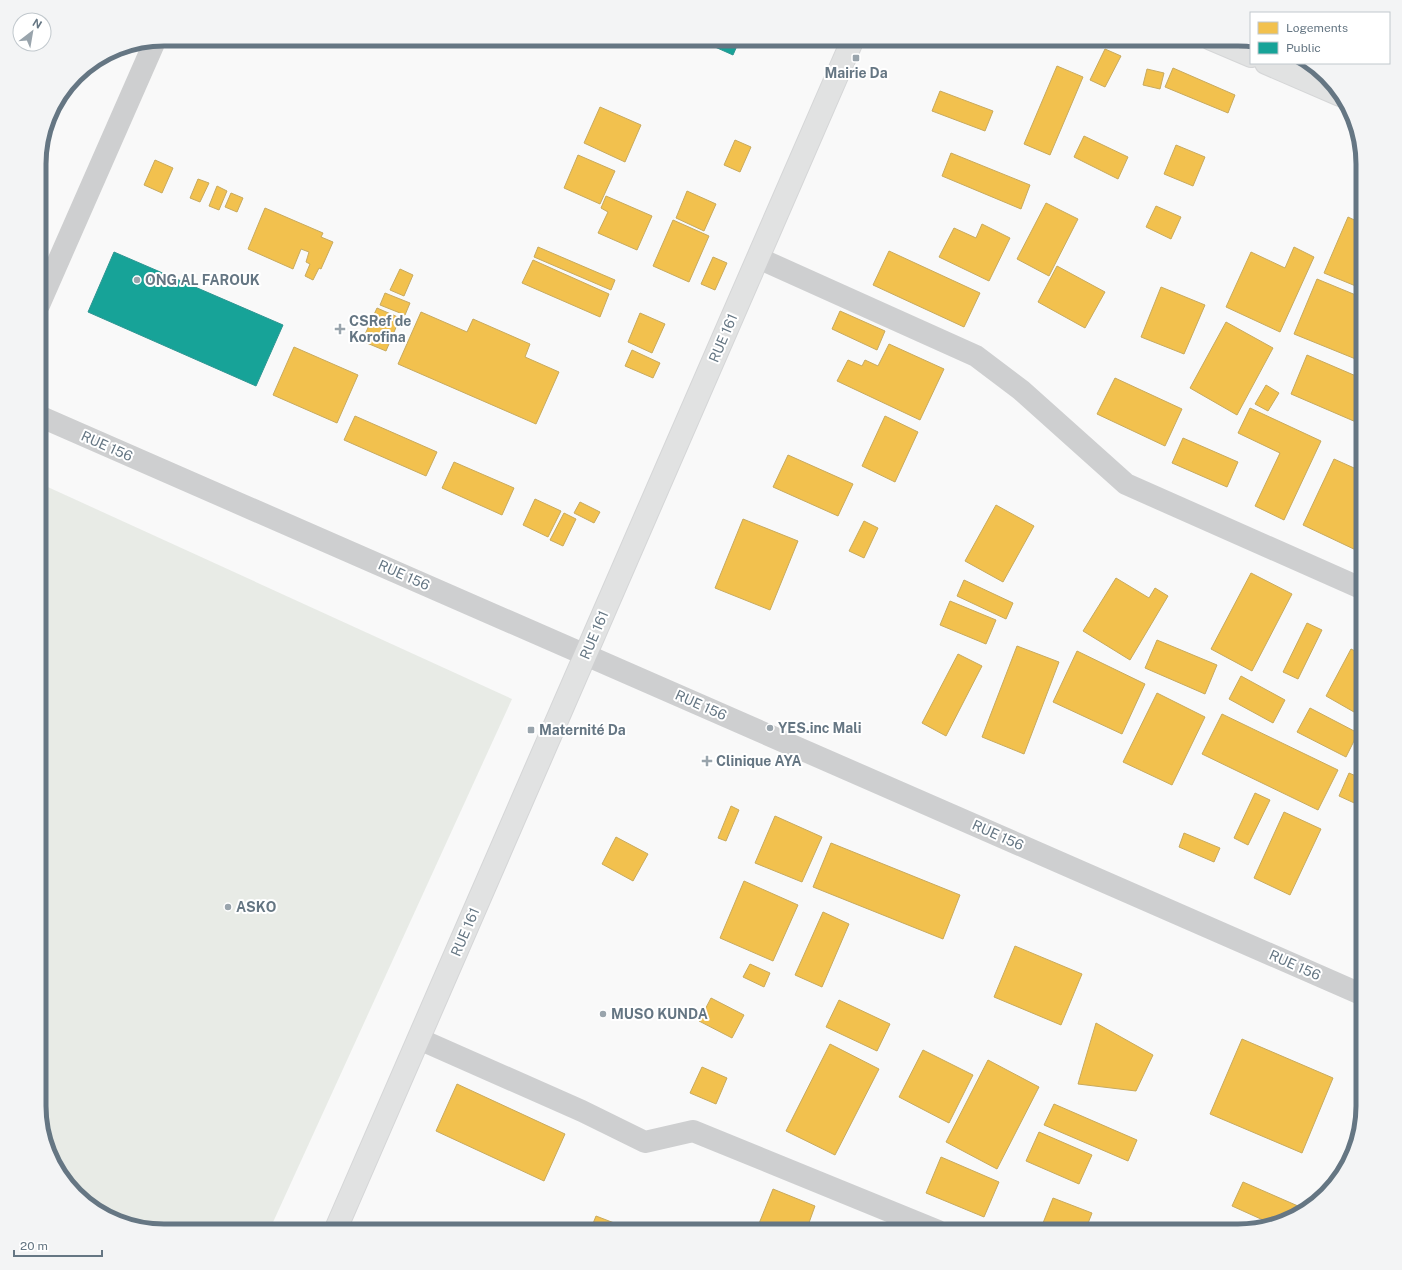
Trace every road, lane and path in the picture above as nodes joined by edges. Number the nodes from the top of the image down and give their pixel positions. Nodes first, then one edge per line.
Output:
1 (850, 46) edge
2 (1227, 46) edge
3 (152, 47) edge
4 (1250, 56) edge
5 (1268, 64) edge
6 (1332, 92) edge
7 (758, 258) junction
8 (46, 289) edge
9 (46, 419) edge
10 (1356, 587) edge
11 (585, 654) junction
12 (1356, 992) edge
13 (419, 1039) junction
14 (338, 1224) edge
15 (921, 1224) edge

1 - 7 street, RUE 161
2 - 4 street
3 - 8 street
5 - 6 street
7 - 10 street
7 - 11 street, RUE 161
9 - 11 street, RUE 156
11 - 12 street, RUE 156
11 - 13 street, RUE 161
13 - 14 street, RUE 161
13 - 15 street

